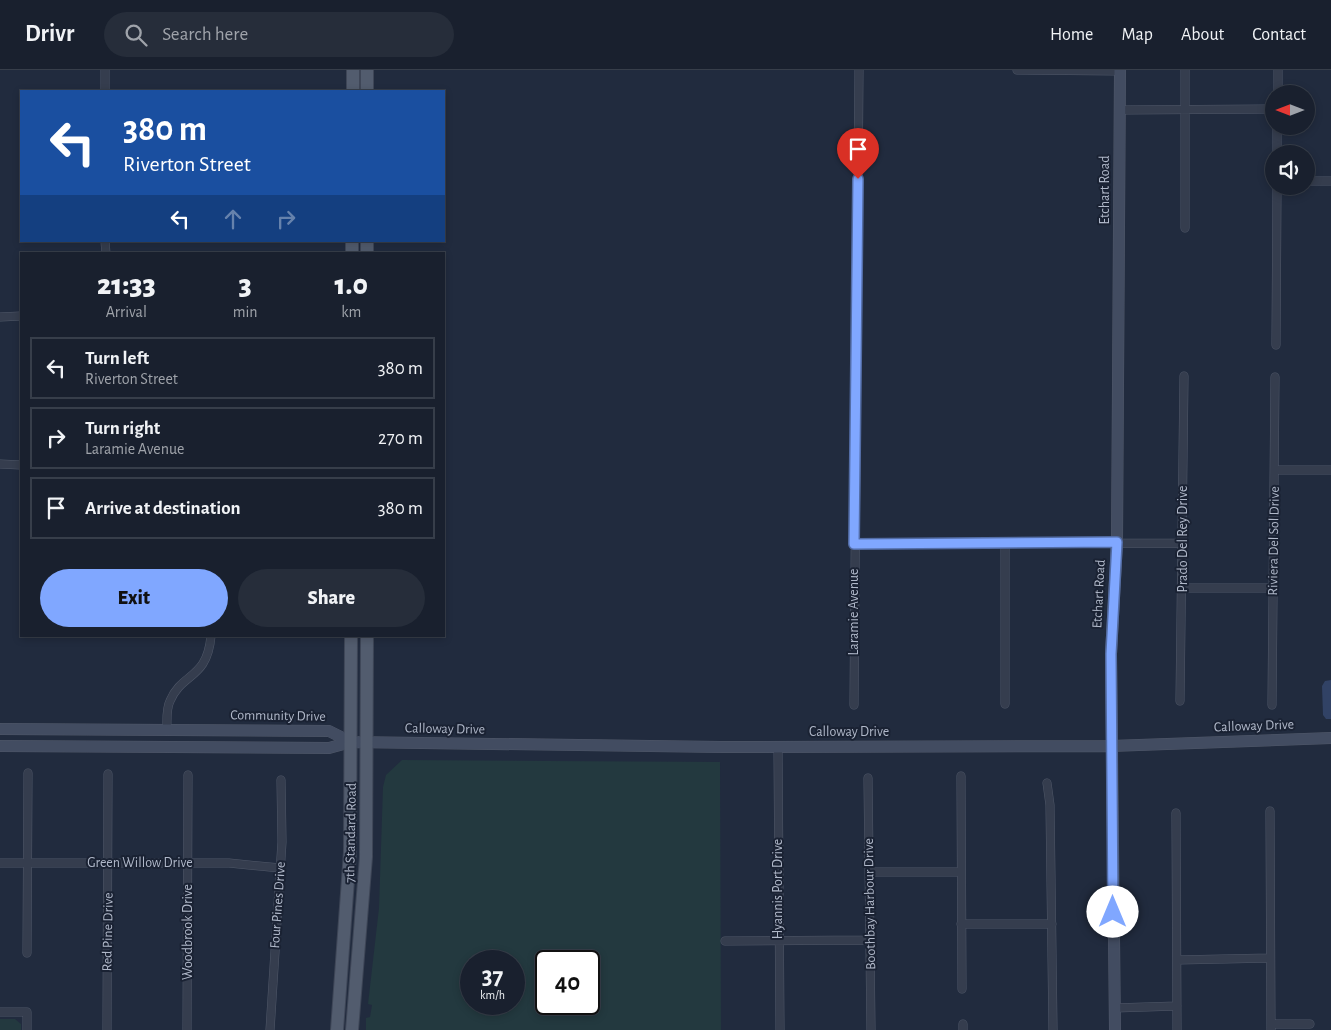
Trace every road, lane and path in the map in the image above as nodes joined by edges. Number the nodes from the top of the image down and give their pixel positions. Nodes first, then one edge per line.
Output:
1 (105, 70) edge
2 (353, 70) edge
3 (367, 70) edge
4 (859, 70) edge
5 (1017, 70) edge
6 (1185, 70) edge
7 (1278, 70) edge
8 (1120, 71) edge
9 (1278, 85) edge
10 (105, 90) edge
11 (353, 90) edge
12 (367, 90) edge
13 (1265, 109) edge
14 (1120, 110) junction
15 (1185, 110) junction
16 (1315, 181) edge
17 (1331, 181) edge
18 (1277, 195) edge
19 (1185, 228) dead end
20 (20, 316) edge
21 (0, 317) edge
22 (1276, 345) dead end
23 (1184, 376) dead end
24 (1275, 378) dead end
25 (0, 464) edge
26 (20, 465) edge
27 (1275, 470) junction
28 (1331, 470) edge
29 (1005, 542) junction
30 (1117, 542) junction
31 (1183, 543) junction
32 (854, 544) junction
33 (1183, 588) junction
34 (1273, 588) junction
35 (211, 637) edge
36 (351, 637) edge
37 (368, 637) edge
38 (1180, 701) dead end
39 (1005, 704) dead end
40 (854, 705) dead end
41 (1272, 705) dead end
42 (0, 729) edge
43 (167, 729) junction
44 (1331, 738) edge
45 (351, 742) junction
46 (368, 743) junction
47 (0, 746) edge
48 (1111, 746) junction
49 (778, 747) junction
50 (28, 773) dead end
51 (108, 774) dead end
52 (188, 775) dead end
53 (961, 776) dead end
54 (868, 778) dead end
55 (282, 780) dead end
56 (1048, 783) dead end
57 (1270, 811) dead end
58 (1176, 813) dead end
59 (0, 863) edge
60 (27, 863) junction
61 (108, 863) junction
62 (188, 863) junction
63 (280, 868) junction
64 (870, 872) junction
65 (961, 872) junction
66 (961, 924) junction
67 (1052, 924) junction
68 (779, 940) junction
69 (870, 940) junction
70 (725, 941) dead end
71 (27, 953) dead end
72 (1270, 958) junction
73 (1177, 960) junction
74 (962, 989) dead end
75 (1177, 1006) junction
76 (1114, 1008) junction
77 (0, 1012) edge
78 (1310, 1024) dead end
79 (1271, 1027) edge
80 (27, 1030) edge
81 (107, 1030) edge
82 (187, 1030) edge
83 (270, 1030) edge
84 (337, 1030) edge
85 (352, 1030) edge
86 (780, 1030) edge
87 (871, 1030) edge
88 (1053, 1030) edge
89 (1114, 1030) edge
90 (1177, 1030) edge

1 - 10 street
2 - 11 main road
3 - 12 main road
4 - 32 street, Laramie Avenue
5 - 8 street
6 - 15 street
7 - 9 street
8 - 14 street, Etchart Road
13 - 15 street
14 - 15 street
14 - 30 street, Etchart Road
15 - 19 street
16 - 17 street
18 - 22 street
20 - 21 street
23 - 31 street, Prado Del Rey Drive
24 - 27 street, Riviera Del Sol Drive
25 - 26 street
27 - 28 street
27 - 34 street, Riviera Del Sol Drive
29 - 30 street
29 - 32 street
29 - 39 street
30 - 31 street
30 - 48 street, Etchart Road
31 - 33 street, Prado Del Rey Drive
32 - 40 street, Laramie Avenue
33 - 34 street
33 - 38 street, Prado Del Rey Drive
34 - 41 street, Riviera Del Sol Drive
35 - 43 street
36 - 45 main road, 7th Standard Road
37 - 46 main road, 7th Standard Road
42 - 43 street, Community Drive
43 - 45 street, Community Drive
44 - 48 street, Calloway Drive
45 - 46 street, Calloway Drive
45 - 47 street
45 - 84 main road, 7th Standard Road
46 - 49 street, Calloway Drive
46 - 85 main road, 7th Standard Road
48 - 49 street, Calloway Drive
48 - 76 street, Etchart Road
49 - 68 street, Hyannis Port Drive
50 - 60 street
51 - 61 street, Red Pine Drive
52 - 62 street, Woodbrook Drive
53 - 65 street
54 - 64 street, Boothbay Harbour Drive
55 - 63 street, Four Pines Drive
56 - 67 street
57 - 72 street
58 - 73 street
59 - 60 street, Green Willow Drive
60 - 61 street, Green Willow Drive
60 - 71 street
61 - 62 street, Green Willow Drive
61 - 81 street, Red Pine Drive
62 - 63 street, Green Willow Drive
62 - 82 street, Woodbrook Drive
63 - 83 street, Four Pines Drive
64 - 65 street
64 - 69 street, Boothbay Harbour Drive
65 - 66 street
66 - 67 street
66 - 74 street
67 - 88 street
68 - 69 street
68 - 70 street
68 - 86 street, Hyannis Port Drive
69 - 87 street, Boothbay Harbour Drive
72 - 73 street
72 - 79 street
73 - 75 street
75 - 76 street
75 - 90 street
76 - 89 street, Etchart Road
77 - 80 street
78 - 79 street

